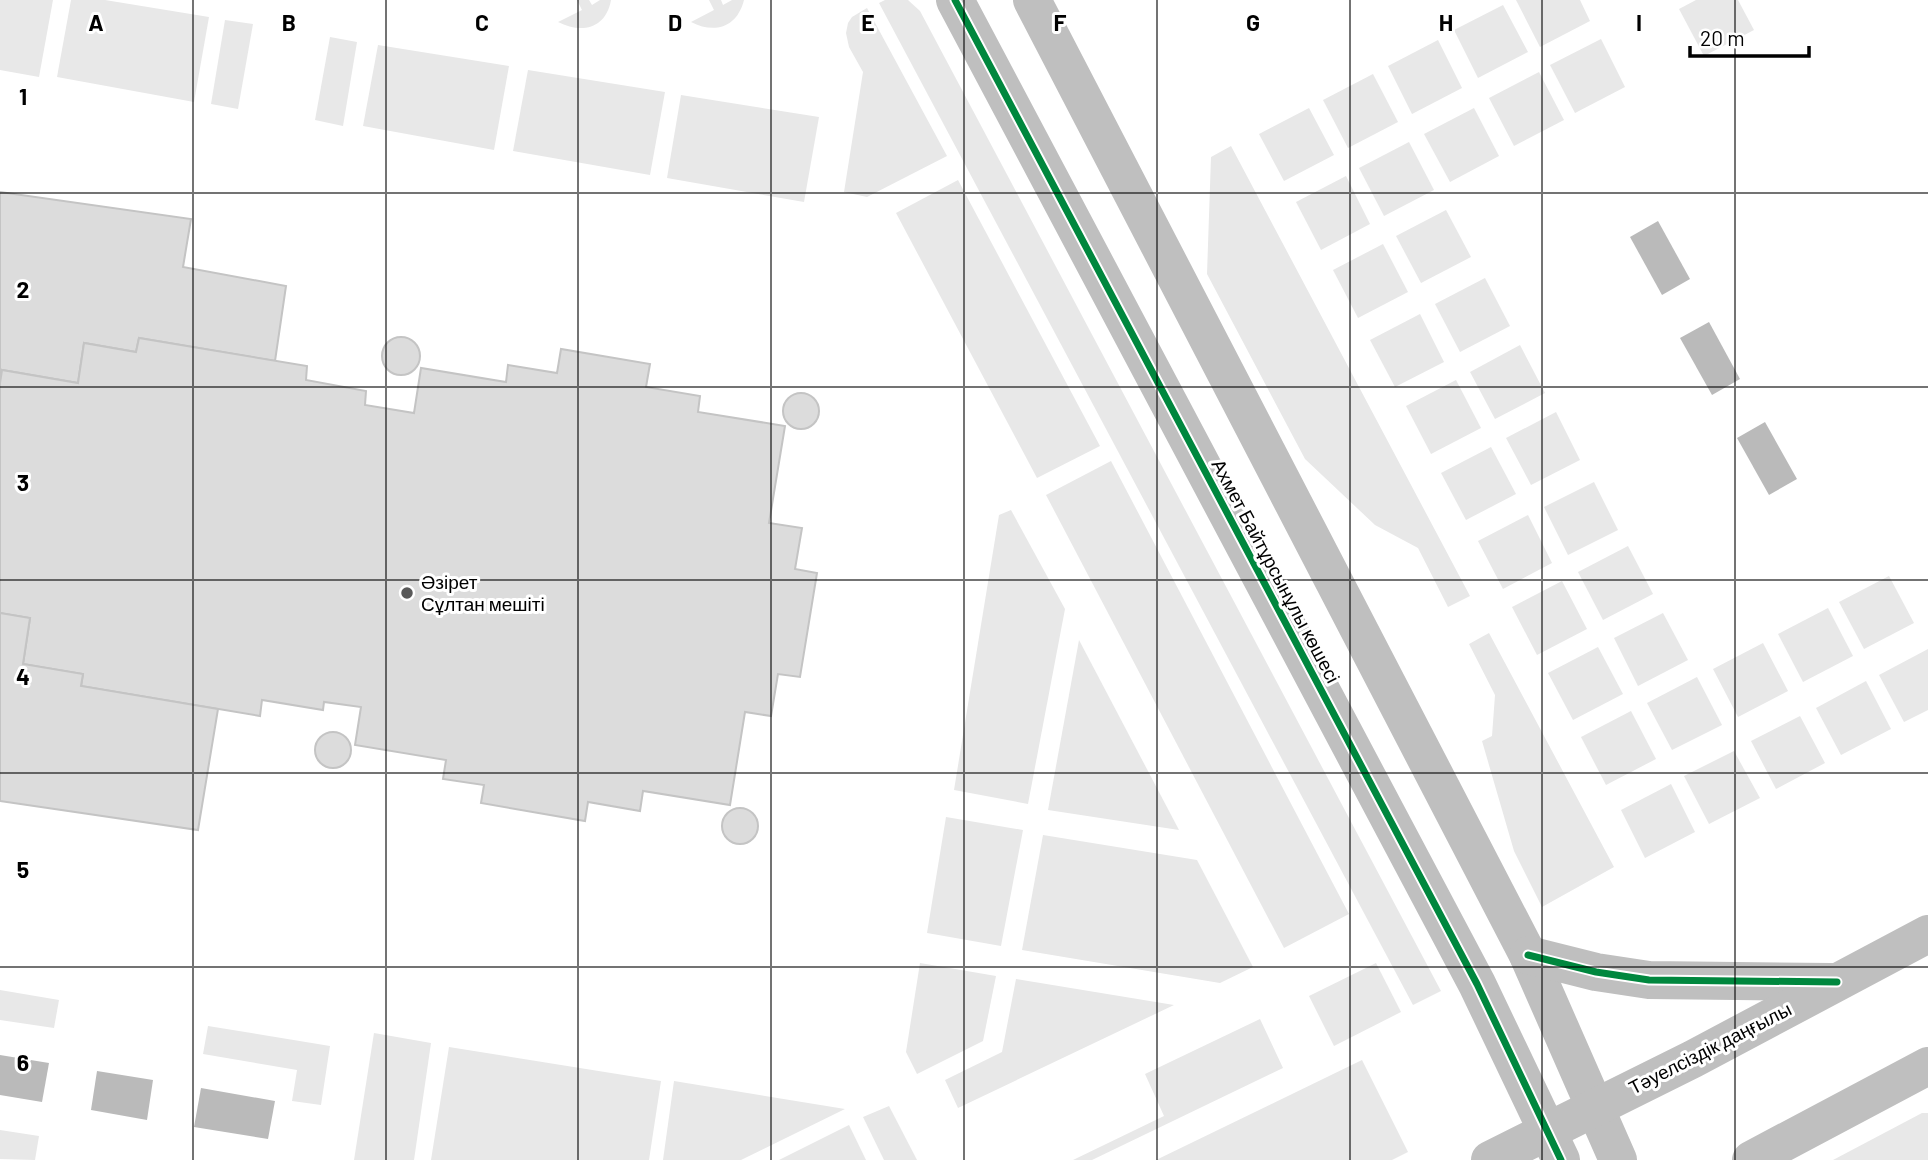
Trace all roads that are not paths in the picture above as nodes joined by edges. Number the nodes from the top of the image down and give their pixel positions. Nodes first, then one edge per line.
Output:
1 (955, 0) edge
2 (1032, 0) edge
3 (1928, 934) edge
4 (1528, 955) junction
5 (1837, 982) junction
6 (1928, 1066) edge
7 (1594, 1106) junction
8 (1554, 1145) edge
9 (1490, 1160) edge
10 (1618, 1160) edge
11 (1751, 1160) edge

1 - 8 street, Ахмет Байтұрсынұлы көшесі
2 - 4 street
3 - 5 street, Тәуелсіздік даңғылы
4 - 5 street
4 - 7 street
5 - 7 street, Тәуелсіздік даңғылы
6 - 11 street
7 - 8 street, Тәуелсіздік даңғылы
7 - 10 street
8 - 9 street, Тәуелсіздік даңғылы

